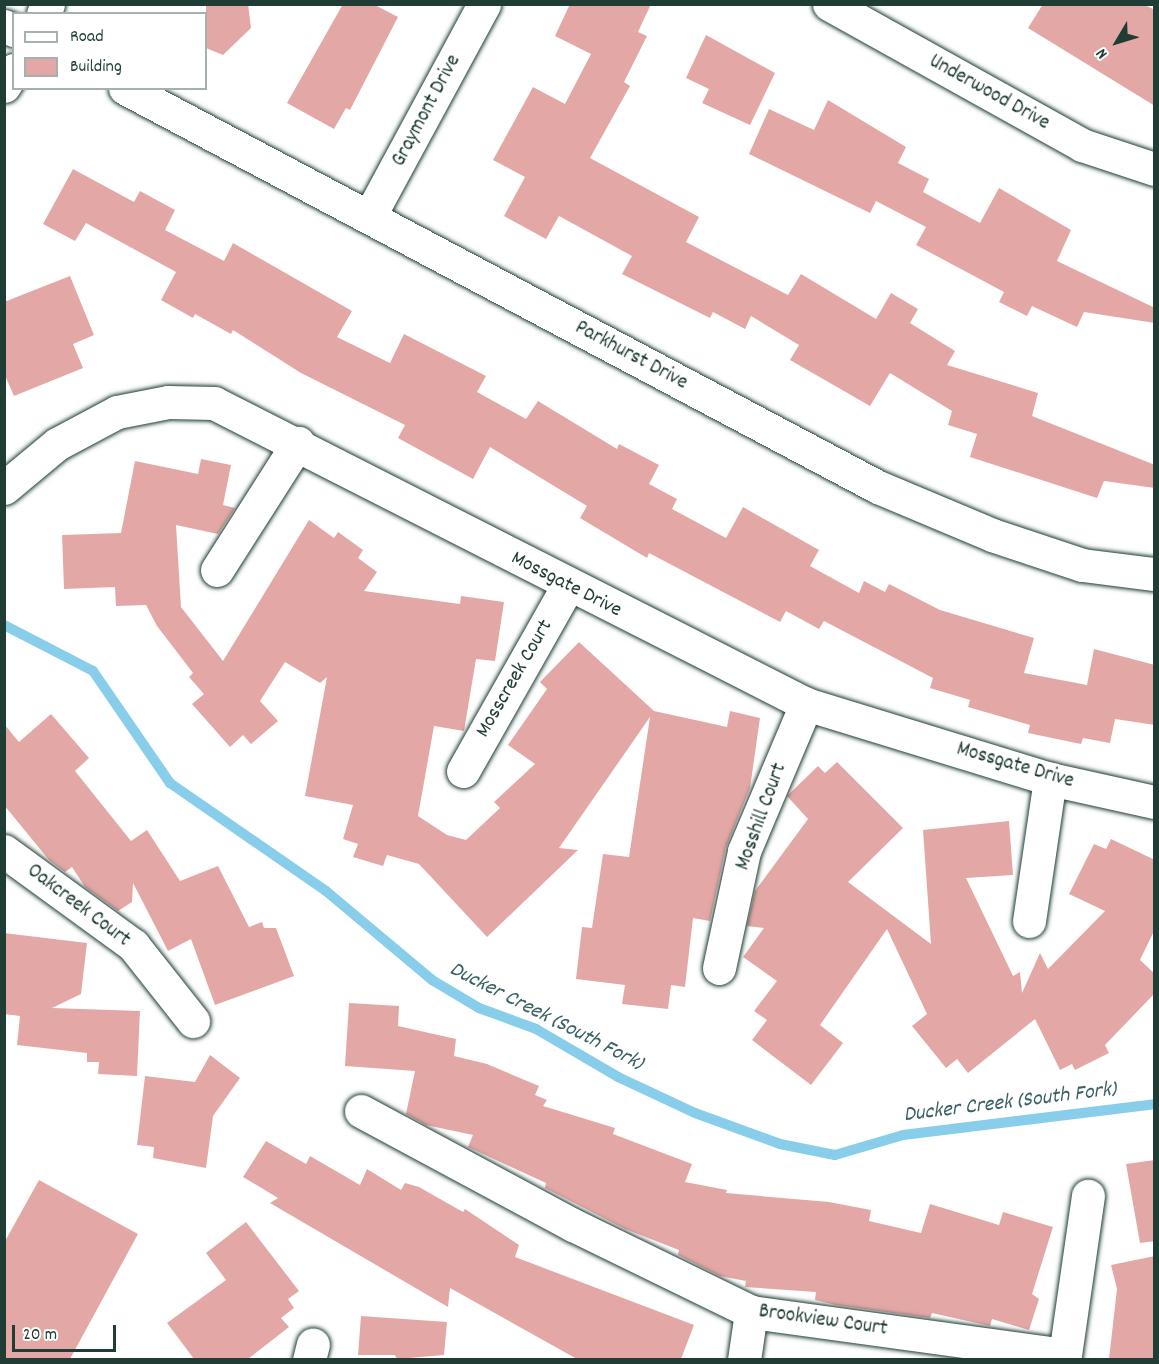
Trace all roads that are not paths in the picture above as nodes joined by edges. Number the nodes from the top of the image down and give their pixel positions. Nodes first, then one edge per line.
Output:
1 (484, 4) edge
2 (829, 4) edge
3 (12, 73) edge
4 (4, 86) edge
5 (129, 90) edge
6 (1155, 169) edge
7 (369, 217) junction
8 (298, 443) junction
9 (4, 488) edge
10 (217, 570) dead end
11 (1155, 574) edge
12 (567, 586) junction
13 (806, 704) junction
14 (463, 771) dead end
15 (1050, 779) junction
16 (1155, 802) edge
17 (4, 851) edge
18 (1029, 921) dead end
19 (719, 968) dead end
20 (193, 1021) dead end
21 (361, 1111) dead end
22 (1088, 1196) dead end
23 (751, 1312) junction
24 (744, 1359) edge

1 - 7 street, Graymont Drive
2 - 6 street, Underwood Drive
3 - 4 street
5 - 7 street, Parkhurst Drive
7 - 11 street, Parkhurst Drive
8 - 9 street, Mossgate Drive
8 - 10 street
8 - 12 street, Mossgate Drive
12 - 13 street, Mossgate Drive
12 - 14 street, Mosscreek Court
13 - 15 street, Mossgate Drive
13 - 19 street, Mosshill Court
15 - 16 street, Mossgate Drive
15 - 18 street
17 - 20 street, Oakcreek Court
21 - 23 street, Brookview Court
22 - 23 street, Brookview Court
23 - 24 street

